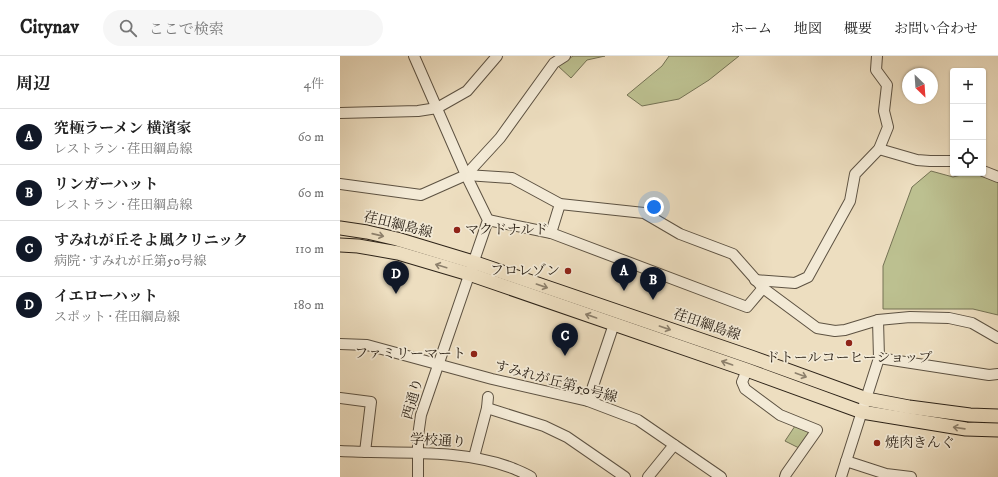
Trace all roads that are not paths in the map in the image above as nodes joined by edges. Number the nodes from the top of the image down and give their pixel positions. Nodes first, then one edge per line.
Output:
1 (414, 56) edge
2 (497, 56) edge
3 (565, 56) edge
4 (877, 56) edge
5 (437, 108) junction
6 (340, 113) edge
7 (879, 149) junction
8 (950, 161) edge
9 (986, 172) edge
10 (466, 175) junction
11 (998, 177) edge
12 (340, 184) edge
13 (560, 204) junction
14 (488, 220) junction
15 (340, 228) edge
16 (551, 233) junction
17 (340, 245) edge
18 (471, 268) junction
19 (756, 280) junction
20 (763, 288) junction
21 (878, 320) junction
22 (614, 324) junction
23 (998, 338) edge
24 (340, 344) edge
25 (879, 358) junction
26 (438, 364) junction
27 (747, 370) junction
28 (998, 374) edge
29 (488, 397) dead end
30 (340, 398) edge
31 (867, 399) junction
32 (588, 401) junction
33 (487, 408) junction
34 (862, 412) junction
35 (998, 416) edge
36 (998, 430) edge
37 (674, 445) junction
38 (340, 451) edge
39 (365, 452) junction
40 (418, 453) junction
41 (474, 457) junction
42 (846, 461) junction
43 (418, 477) edge
44 (531, 477) edge
45 (625, 477) edge
46 (648, 477) edge
47 (721, 477) edge
48 (785, 477) edge
49 (840, 477) edge
50 (911, 477) edge

1 - 5 street
2 - 5 street
3 - 10 street
4 - 7 street
5 - 6 street
5 - 10 street
7 - 8 street
7 - 19 street
9 - 11 street
10 - 12 street
10 - 13 street
10 - 14 street
13 - 16 street
13 - 19 street
14 - 16 street
14 - 18 street, 西通り
15 -> 18 main road, 荏田綱島線
16 - 20 street
18 -> 17 main road, 荏田綱島線
22 -> 18 main road, 荏田綱島線
18 - 26 street, 西通り
18 -> 31 main road, 荏田綱島線
19 - 20 street
20 - 21 street
21 - 23 street
21 - 25 street
27 -> 22 main road, 荏田綱島線
22 - 32 street
24 - 26 street, すみれが丘第50号線
25 - 28 street
25 - 31 street
26 - 32 street, すみれが丘第50号線
26 - 40 street, 西通り
27 - 34 main road, 荏田綱島線
27 - 48 street
29 - 33 street
30 - 39 street
31 - 34 street
31 - 35 main road, 荏田綱島線
32 - 37 street, すみれが丘第50号線
33 - 41 street
33 - 45 street
36 -> 34 main road, 荏田綱島線
34 - 42 street
37 - 46 street
37 - 47 street, すみれが丘第50号線
38 - 39 street, 学校通り
39 - 40 street, 学校通り
40 - 41 street, 学校通り
40 - 43 street, 西通り
41 - 44 street, 学校通り
42 - 49 street
42 - 50 street

